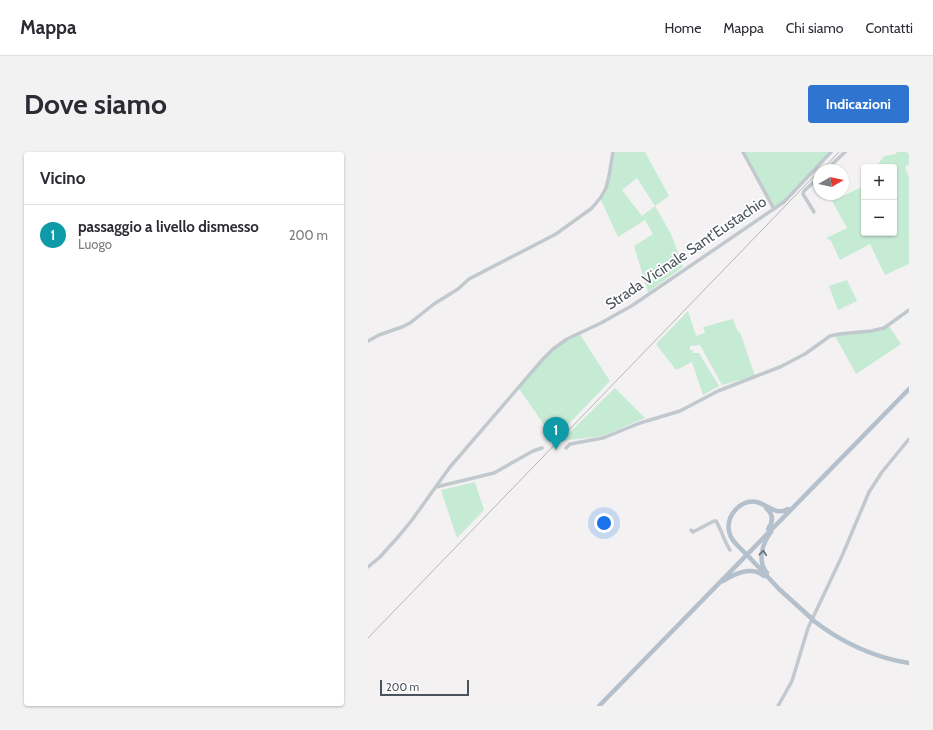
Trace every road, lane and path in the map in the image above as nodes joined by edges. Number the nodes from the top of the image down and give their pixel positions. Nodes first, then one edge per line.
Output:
1 (613, 152) edge
2 (743, 152) edge
3 (747, 152) edge
4 (831, 152) edge
5 (845, 152) edge
6 (745, 157) junction
7 (832, 164) edge
8 (813, 183) edge
9 (774, 209) junction
10 (814, 212) dead end
11 (909, 310) edge
12 (368, 341) edge
13 (909, 389) edge
14 (909, 440) edge
15 (542, 448) dead end
16 (566, 448) dead end
17 (436, 487) junction
18 (802, 498) junction
19 (764, 505) junction
20 (779, 521) junction
21 (691, 530) dead end
22 (754, 547) junction
23 (730, 550) dead end
24 (368, 567) edge
25 (717, 585) junction
26 (776, 586) junction
27 (909, 663) edge
28 (599, 706) edge
29 (778, 706) edge

1 - 12 street
2 - 6 street
3 - 6 street
4 - 9 street, Strada Vicinale Sant'Eustachio
5 - 7 street
6 - 9 street
8 - 10 street
9 - 17 street, Strada Vicinale Sant'Eustachio
11 - 16 street
13 - 18 main road
14 - 29 street
15 - 17 street
17 - 24 street, Strada Vicinale Sant'Eustachio
18 - 19 main road
18 - 20 main road
19 - 22 main road
19 - 26 main road, bridge
20 - 22 main road
26 -> 20 main road
21 - 23 street
22 - 25 main road
25 - 26 main road
25 - 28 main road
26 - 27 main road

